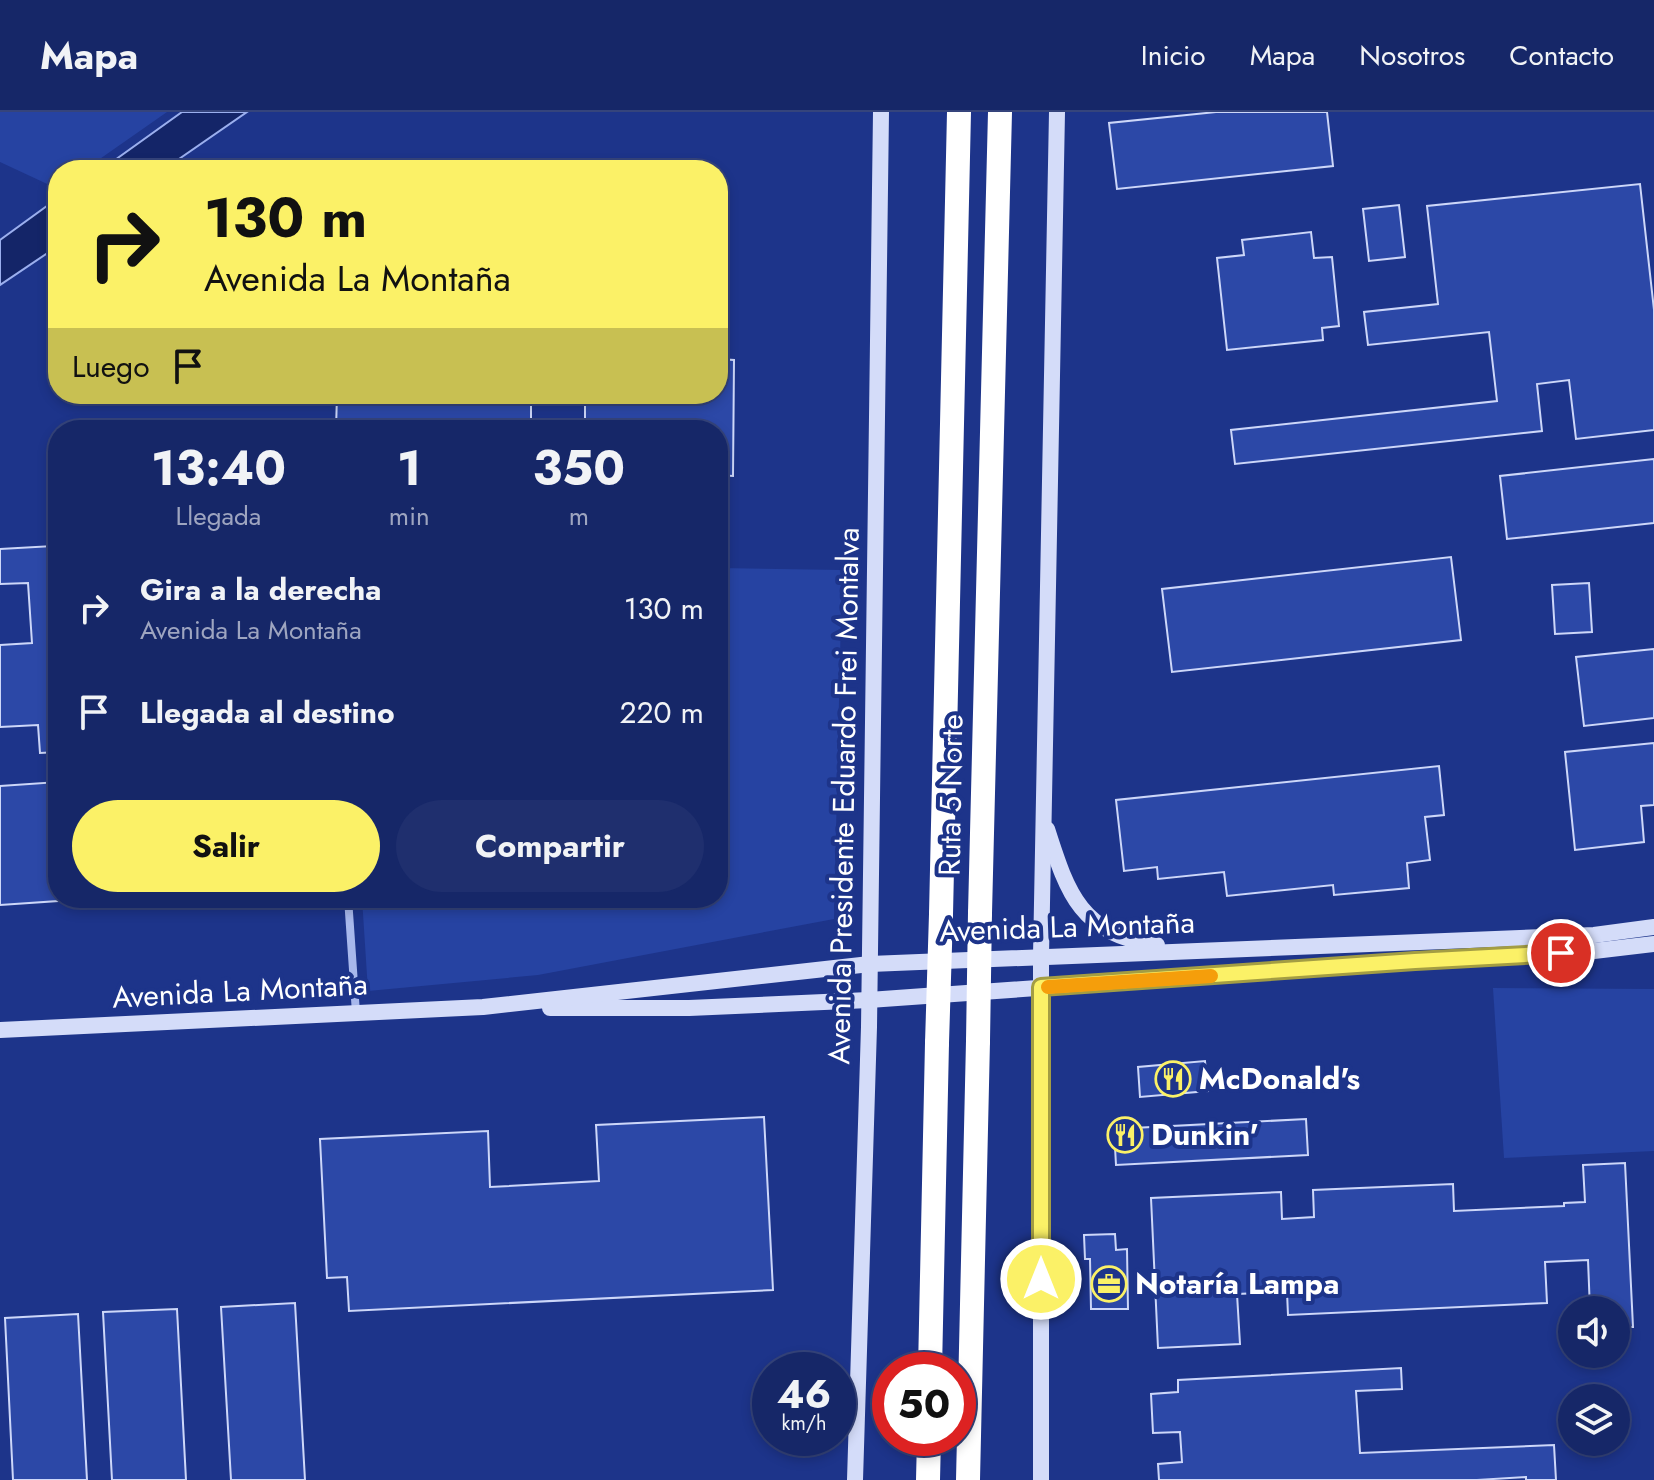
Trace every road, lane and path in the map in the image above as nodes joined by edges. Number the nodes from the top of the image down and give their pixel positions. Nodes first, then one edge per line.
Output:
1 (881, 112) edge
2 (959, 112) edge
3 (1000, 112) edge
4 (1057, 112) edge
5 (1044, 817) junction
6 (349, 908) edge
7 (1654, 927) edge
8 (1654, 944) edge
9 (1198, 950) junction
10 (1041, 956) junction
11 (870, 964) junction
12 (1041, 987) junction
13 (869, 1000) junction
14 (483, 1007) junction
15 (356, 1013) junction
16 (0, 1030) edge
17 (930, 1352) edge
18 (929, 1456) edge
19 (855, 1480) edge
20 (928, 1480) edge
21 (968, 1480) edge
22 (1041, 1480) edge

1 - 11 main road, Avenida Presidente Eduardo Frei Montalva
2 - 17 highway, Ruta 5 Norte, bridge
3 - 21 highway, Ruta 5 Norte, bridge
4 - 5 main road
5 - 9 main road
5 - 10 main road
6 - 15 street
7 - 9 main road, Avenida La Montaña
8 - 12 main road, Avenida La Montaña
9 - 10 main road, Avenida La Montaña
10 - 11 main road, Avenida La Montaña
10 - 12 main road
11 - 13 main road, Avenida Presidente Eduardo Frei Montalva
11 - 14 main road, Avenida La Montaña
12 - 13 main road, Avenida La Montaña
12 - 22 main road
13 - 14 main road, Avenida La Montaña
13 - 19 main road, Avenida Presidente Eduardo Frei Montalva
14 - 15 main road, Avenida La Montaña
15 - 16 main road, Avenida La Montaña
18 - 20 highway

